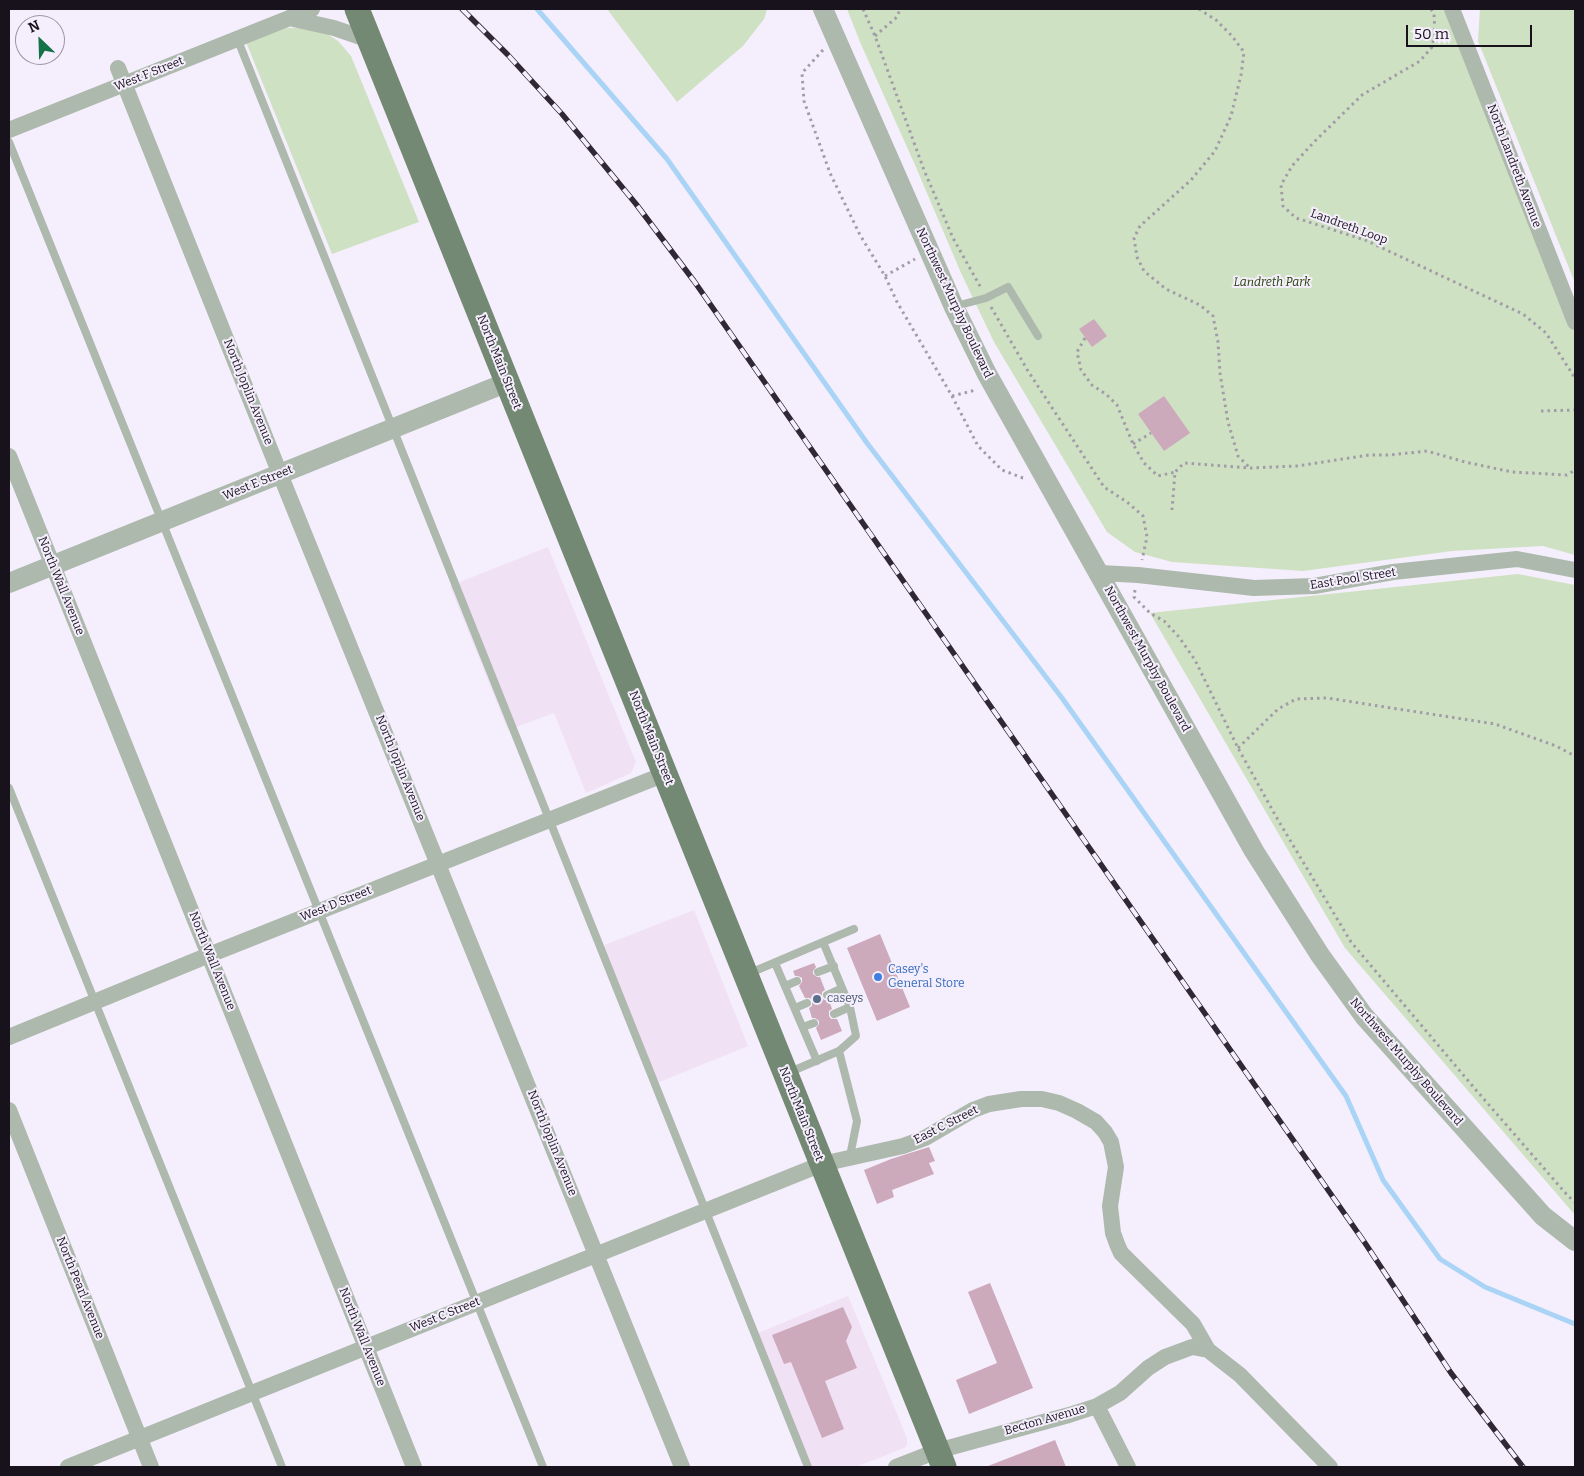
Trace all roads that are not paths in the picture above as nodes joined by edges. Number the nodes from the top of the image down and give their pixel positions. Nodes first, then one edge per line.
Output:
1 (312, 9) edge
2 (357, 9) edge
3 (823, 9) edge
4 (1452, 9) edge
5 (289, 18) junction
6 (237, 38) junction
7 (369, 40) junction
8 (118, 68) dead end
9 (124, 84) junction
10 (9, 130) edge
11 (9, 142) edge
12 (954, 307) junction
13 (1575, 322) edge
14 (1038, 336) dead end
15 (508, 382) junction
16 (393, 428) junction
17 (9, 456) edge
18 (280, 474) junction
19 (162, 521) junction
20 (53, 565) junction
21 (1575, 570) edge
22 (1100, 573) junction
23 (9, 583) edge
24 (665, 774) junction
25 (9, 788) edge
26 (550, 820) junction
27 (439, 863) junction
28 (319, 911) junction
29 (854, 929) dead end
30 (823, 942) junction
31 (209, 955) junction
32 (775, 963) junction
33 (834, 966) junction
34 (818, 972) dead end
35 (746, 975) junction
36 (797, 981) dead end
37 (785, 986) junction
38 (842, 988) junction
39 (827, 995) dead end
40 (94, 1002) junction
41 (807, 1003) dead end
42 (850, 1007) junction
43 (795, 1008) junction
44 (834, 1014) dead end
45 (814, 1023) dead end
46 (803, 1027) junction
47 (9, 1037) edge
48 (839, 1052) junction
49 (817, 1061) junction
50 (786, 1074) junction
51 (9, 1110) edge
52 (850, 1156) junction
53 (822, 1164) junction
54 (706, 1210) junction
55 (1575, 1241) edge
56 (596, 1254) junction
57 (477, 1302) junction
58 (366, 1347) junction
59 (1208, 1350) junction
60 (252, 1393) junction
61 (1097, 1406) junction
62 (139, 1439) junction
63 (940, 1459) edge
64 (68, 1467) edge
65 (151, 1467) edge
66 (282, 1467) edge
67 (414, 1467) edge
68 (543, 1467) edge
69 (682, 1467) edge
70 (808, 1467) edge
71 (896, 1467) edge
72 (1128, 1467) edge
73 (1330, 1467) edge

1 - 5 street, West F Street
2 - 7 main road, North Main Street
3 - 12 street, Northwest Murphy Boulevard
4 - 13 street, North Landreth Avenue
5 - 6 street, West F Street
5 - 7 street
6 - 9 street, West F Street
6 - 16 lane
7 - 15 main road, North Main Street
8 - 9 street, North Joplin Avenue
9 - 10 street, West F Street
9 - 18 street, North Joplin Avenue
11 - 19 lane
12 - 14 lane
12 - 22 street, Northwest Murphy Boulevard
15 - 16 street, West E Street
15 - 24 main road, North Main Street
16 - 18 street, West E Street
16 - 26 lane
17 - 20 street, North Wall Avenue
18 - 19 street, West E Street
18 - 27 street, North Joplin Avenue
19 - 20 street, West E Street
19 - 28 lane
20 - 23 street, West E Street
20 - 31 street, North Wall Avenue
21 - 22 street, East Pool Street
22 - 55 street, Northwest Murphy Boulevard
24 - 26 street, West D Street
24 - 35 main road, North Main Street
25 - 40 lane
26 - 27 street, West D Street
26 - 54 lane
27 - 28 street, West D Street
27 - 56 street, North Joplin Avenue
28 - 31 street, West D Street
28 - 57 lane
29 - 30 lane
30 - 32 lane
30 - 33 lane
31 - 40 street, West D Street
31 - 58 street, North Wall Avenue
32 - 35 lane
32 - 37 lane
33 - 34 lane
33 - 38 lane
35 - 50 main road, North Main Street
36 - 37 lane
37 - 43 lane
38 - 39 lane
38 - 42 lane
40 - 47 street, West D Street
40 - 60 lane
41 - 43 lane
42 - 44 lane
42 - 48 lane
43 - 46 lane
45 - 46 lane
46 - 49 lane
48 - 49 lane
48 - 52 lane
49 - 50 lane
50 - 53 main road, North Main Street
51 - 62 street, North Pearl Avenue
52 - 53 street, East C Street
52 - 59 street, East C Street
53 - 54 street, West C Street
53 - 63 main road, North Main Street
54 - 56 street, West C Street
54 - 70 lane
56 - 57 street, West C Street
56 - 69 street, North Joplin Avenue
57 - 58 street, West C Street
57 - 68 lane
58 - 60 street, West C Street
58 - 67 street, North Wall Avenue
59 - 61 street, Becton Avenue
59 - 73 street
60 - 62 street, West C Street
60 - 66 lane
61 - 63 street, Becton Avenue
61 - 72 street
62 - 64 street, West C Street
62 - 65 street, North Pearl Avenue
63 - 71 street, Becton Avenue

